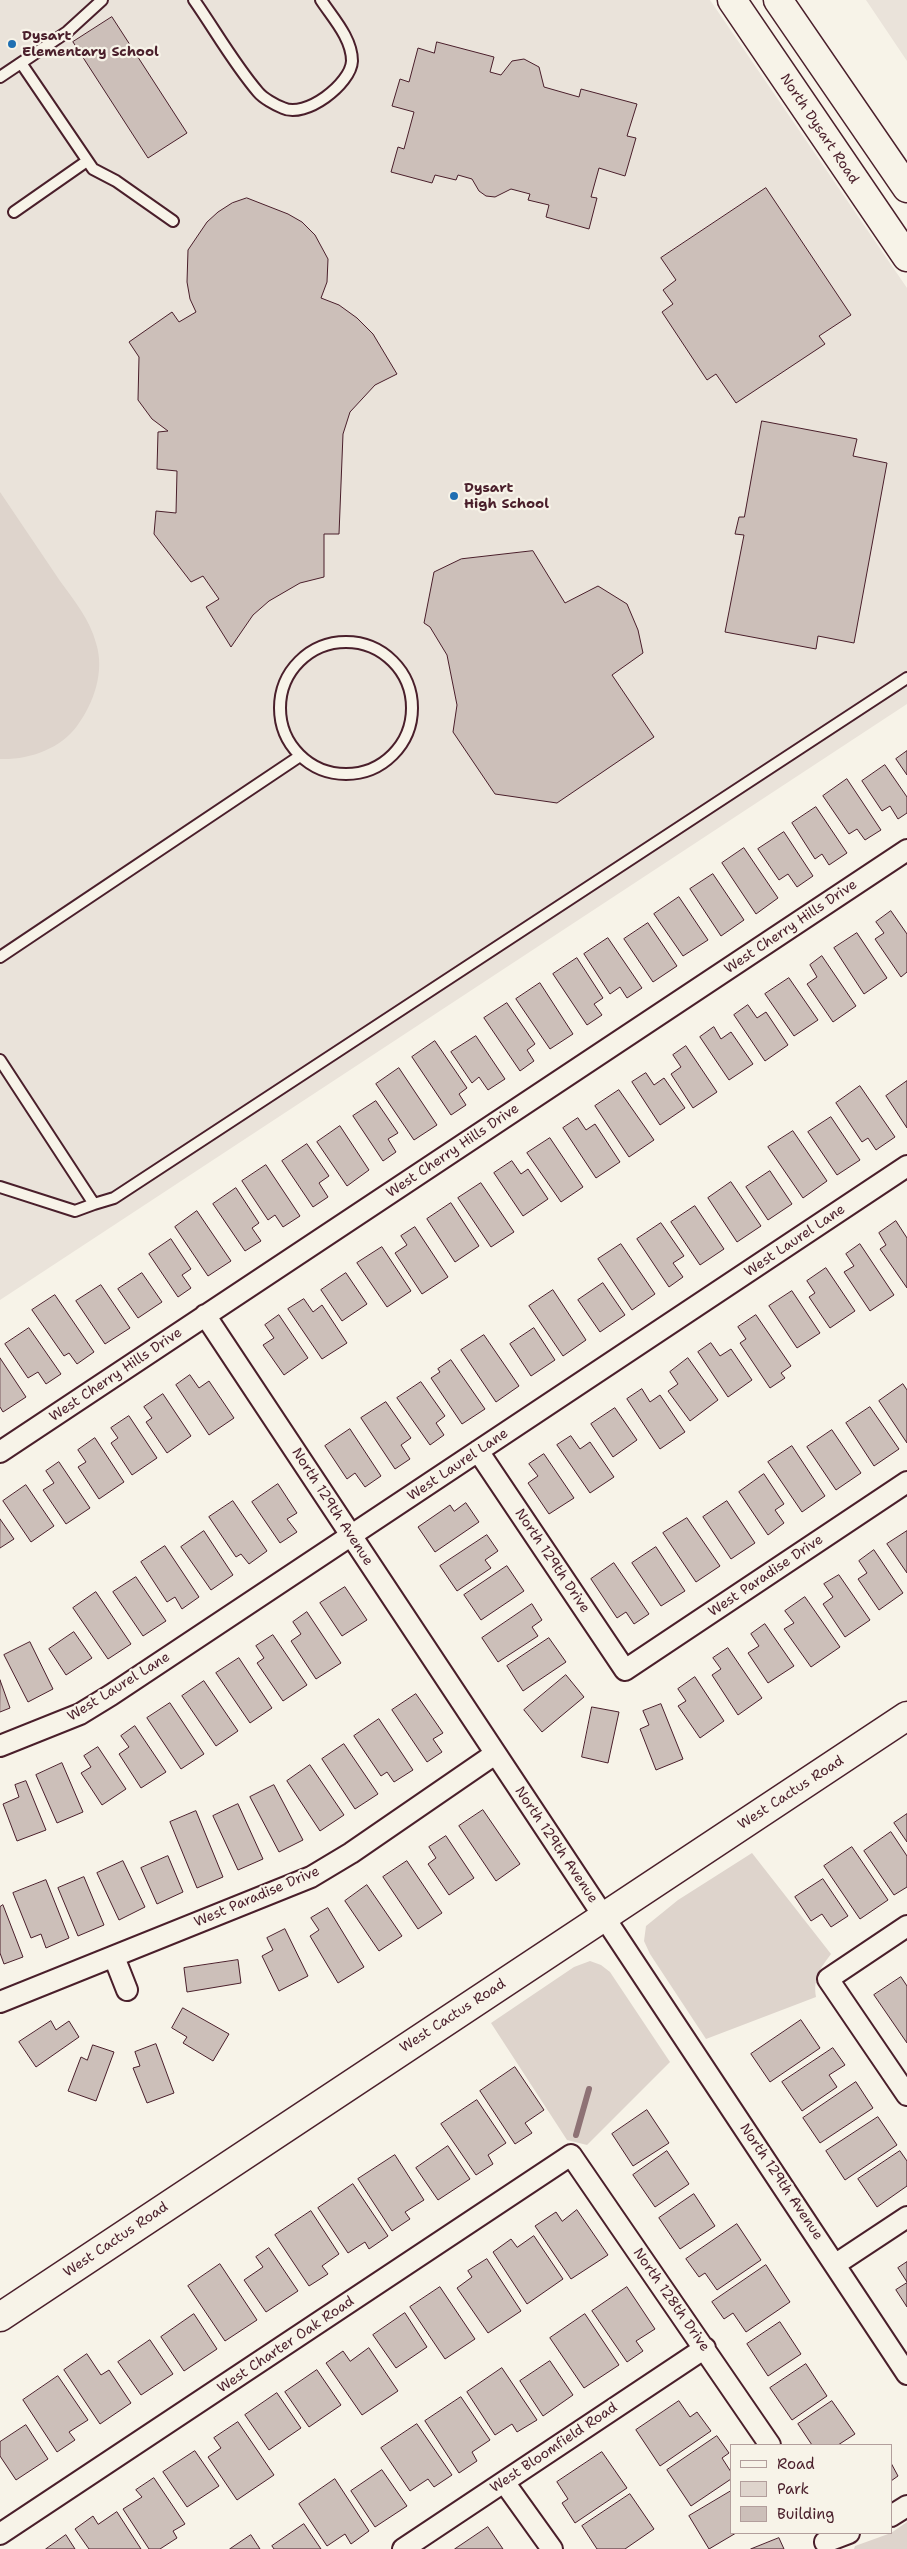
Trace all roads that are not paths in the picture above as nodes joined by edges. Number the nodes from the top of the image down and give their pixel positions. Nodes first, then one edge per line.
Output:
1 (102, 0) edge
2 (194, 0) edge
3 (321, 0) edge
4 (732, 0) edge
5 (778, 0) edge
6 (21, 63) junction
7 (0, 77) edge
8 (87, 161) junction
9 (907, 188) edge
10 (14, 212) dead end
11 (173, 221) dead end
12 (907, 258) edge
13 (907, 678) edge
14 (300, 756) junction
15 (907, 850) edge
16 (0, 957) edge
17 (0, 1060) edge
18 (907, 1166) edge
19 (0, 1187) edge
20 (94, 1204) junction
21 (205, 1316) junction
22 (478, 1451) junction
23 (0, 1452) edge
24 (907, 1482) edge
25 (351, 1536) junction
26 (625, 1670) joint
27 (907, 1716) edge
28 (0, 1746) edge
29 (495, 1754) junction
30 (604, 1917) junction
31 (907, 1926) edge
32 (114, 1957) junction
33 (127, 1990) dead end
34 (0, 2002) edge
35 (907, 2095) edge
36 (571, 2155) joint
37 (907, 2217) edge
38 (836, 2264) junction
39 (0, 2316) edge
40 (705, 2348) junction
41 (907, 2374) edge
42 (769, 2444) edge
43 (504, 2482) junction
44 (907, 2506) edge
45 (892, 2515) edge
46 (0, 2534) edge
47 (846, 2534) edge
48 (824, 2541) edge
49 (403, 2549) edge
50 (552, 2549) edge

1 - 6 lane
2 - 3 lane
4 - 12 main road, North Dysart Road
5 - 9 main road
6 - 7 lane
6 - 8 lane
8 - 10 lane
8 - 11 lane
13 - 20 lane
14 - 14 lane
14 - 16 lane
15 - 21 street, West Cherry Hills Drive
17 - 20 lane
18 - 22 street, West Laurel Lane
19 - 20 lane
21 - 23 street, West Cherry Hills Drive
21 - 25 street, North 129th Avenue
22 - 25 street, West Laurel Lane
22 - 26 street, North 129th Drive
24 - 26 street, West Paradise Drive
25 - 28 street, West Laurel Lane
25 - 29 street, North 129th Avenue
27 - 30 main road, West Cactus Road
29 - 30 street, North 129th Avenue
29 - 32 street, West Paradise Drive
30 - 38 street, North 129th Avenue
30 - 39 main road, West Cactus Road
31 - 35 street
32 - 33 street
32 - 34 street, West Paradise Drive
36 - 40 street, North 128th Drive
36 - 46 street, West Charter Oak Road
37 - 38 street
38 - 41 street, North 129th Avenue
40 - 42 street, North 128th Drive
40 - 43 street, West Bloomfield Road
43 - 49 street, West Bloomfield Road
43 - 50 street
44 - 45 street
47 - 48 street

